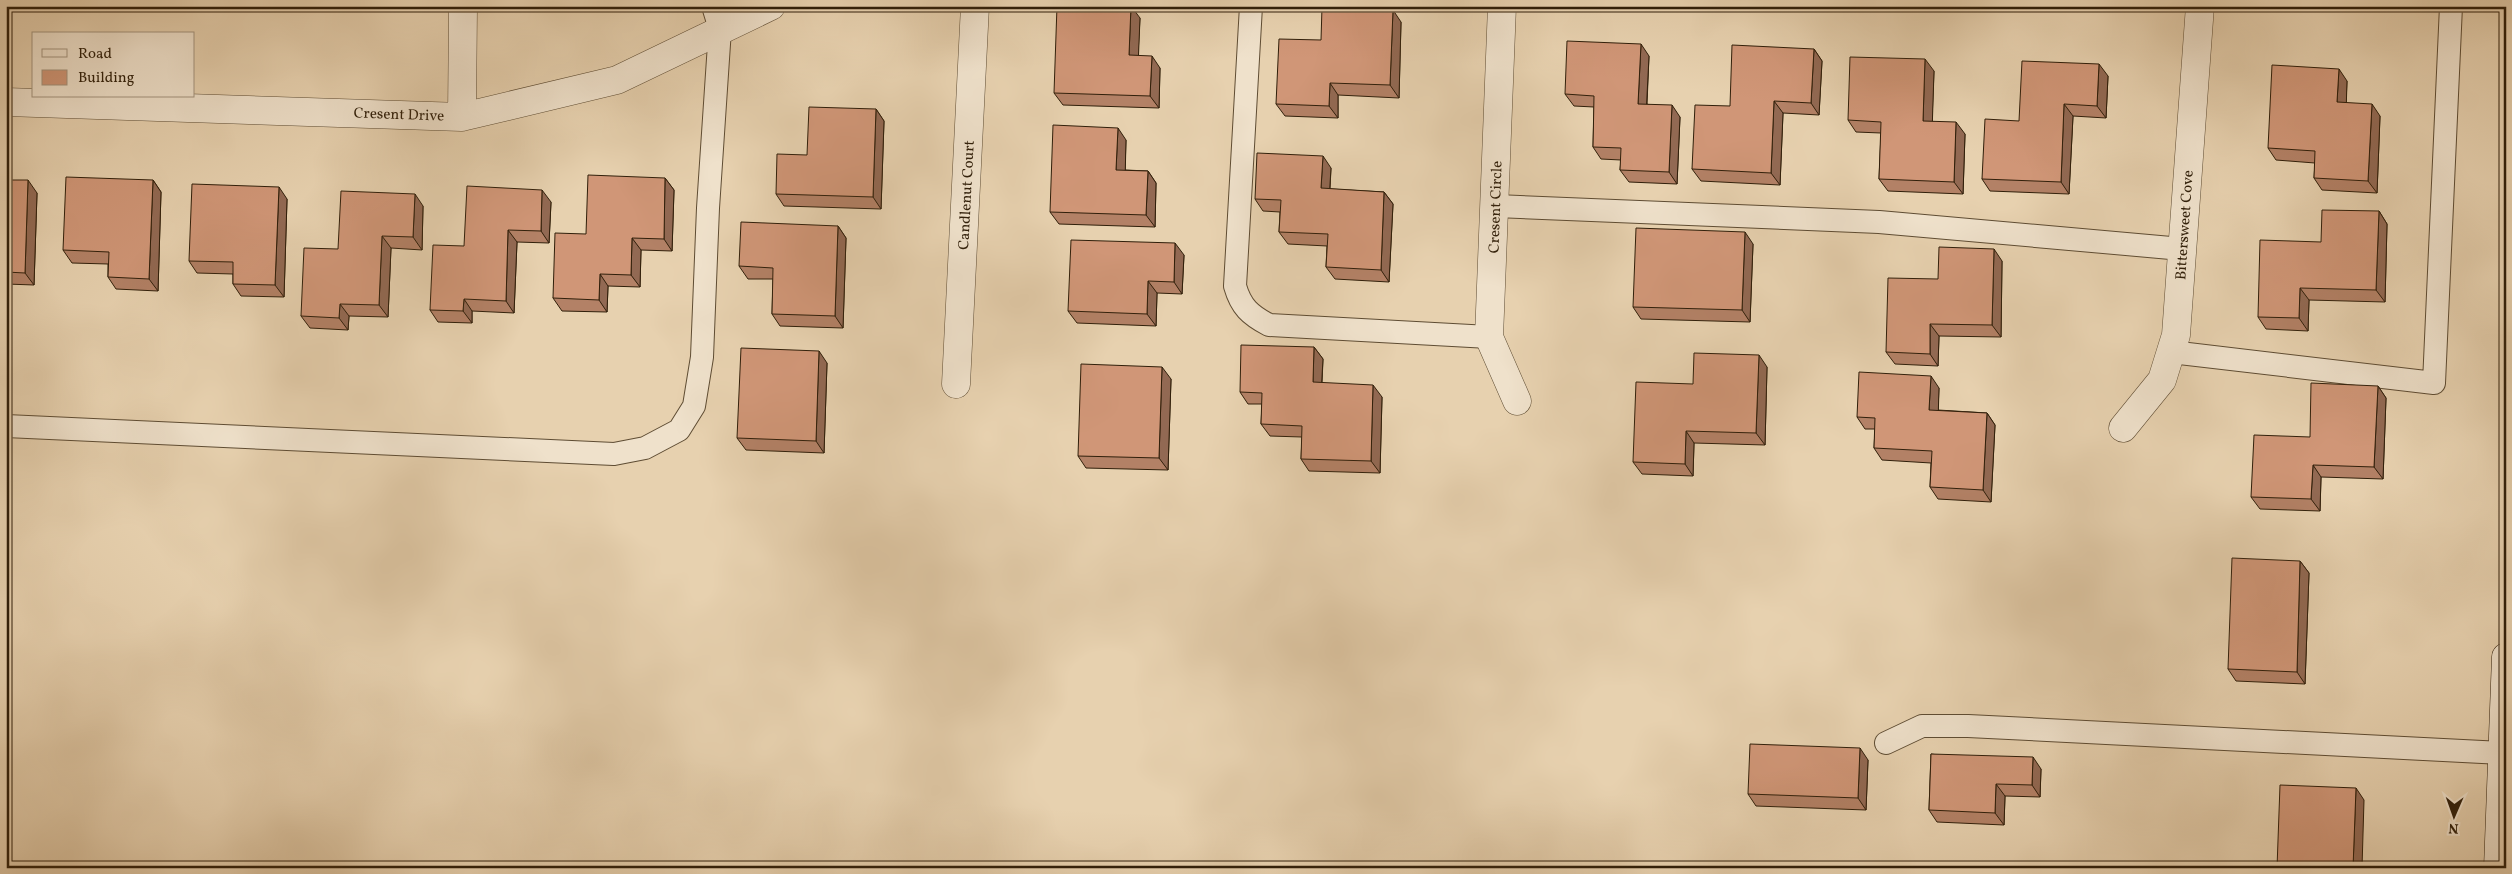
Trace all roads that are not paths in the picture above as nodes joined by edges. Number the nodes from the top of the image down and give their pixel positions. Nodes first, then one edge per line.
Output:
1 (463, 6) edge
2 (771, 6) edge
3 (975, 6) edge
4 (1251, 6) edge
5 (1502, 6) edge
6 (2200, 6) edge
7 (2451, 6) edge
8 (717, 18) edge
9 (6, 102) edge
10 (462, 116) junction
11 (1496, 206) junction
12 (2182, 249) junction
13 (1489, 337) junction
14 (2171, 352) junction
15 (956, 384) dead end
16 (1517, 401) dead end
17 (6, 426) edge
18 (2123, 428) dead end
19 (2506, 657) edge
20 (1886, 743) dead end
21 (2502, 753) junction
22 (2498, 868) edge

1 - 10 street
2 - 8 street, Cresent Drive
3 - 15 street, Candlenut Court
4 - 13 lane
5 - 11 street, Cresent Circle
6 - 12 street, Bittersweet Cove
7 - 14 lane
8 - 10 street, Cresent Drive
8 - 17 lane
9 - 10 street, Cresent Drive
11 - 12 lane
11 - 13 street, Cresent Circle
12 - 14 street, Bittersweet Cove
13 - 16 street, Cresent Circle
14 - 18 street, Bittersweet Cove
19 - 21 street
20 - 21 lane
21 - 22 street

